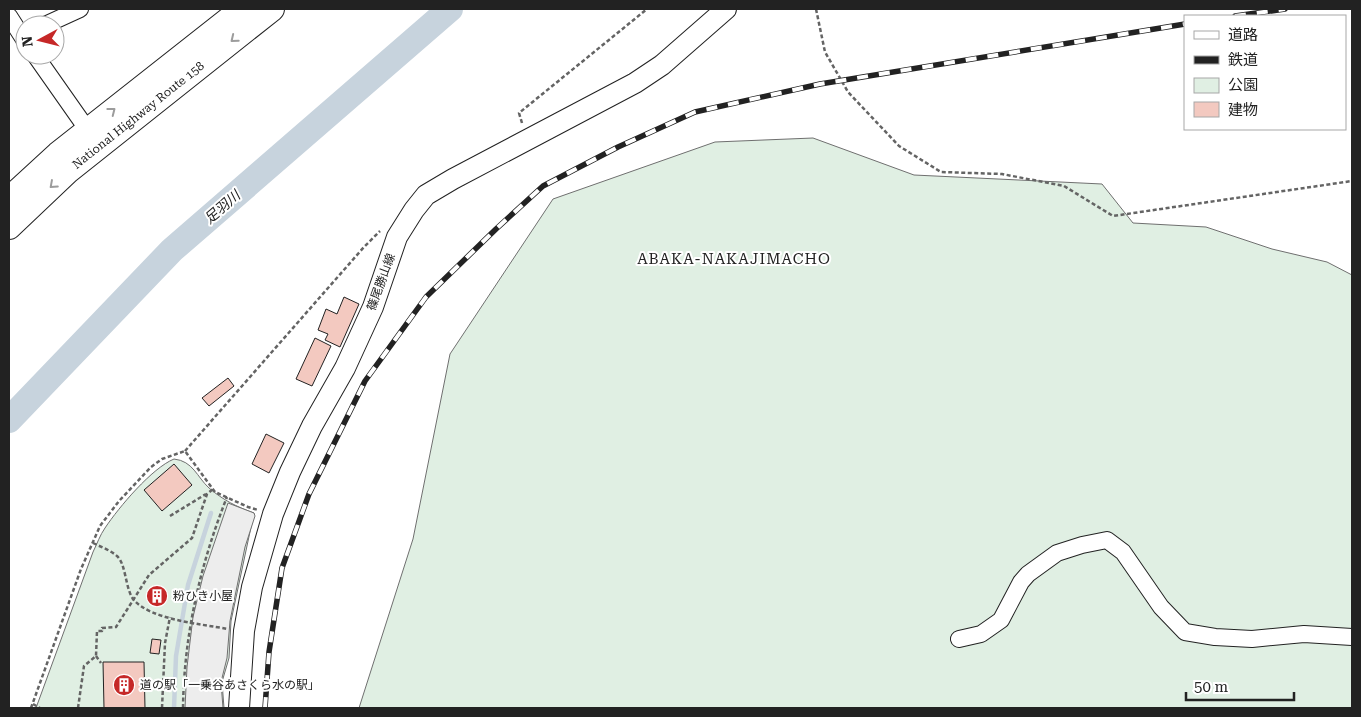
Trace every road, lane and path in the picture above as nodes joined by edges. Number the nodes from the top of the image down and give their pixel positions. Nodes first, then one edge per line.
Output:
1 (80, 9) edge
2 (242, 9) edge
3 (272, 9) edge
4 (647, 9) edge
5 (726, 9) edge
6 (816, 9) edge
7 (65, 16) edge
8 (42, 65) edge
9 (93, 138) junction
10 (526, 140) junction
11 (1352, 181) edge
12 (9, 199) edge
13 (9, 227) edge
14 (382, 229) dead end
15 (185, 451) junction
16 (213, 489) junction
17 (207, 494) junction
18 (227, 497) junction
19 (273, 514) junction
20 (170, 516) dead end
21 (92, 543) junction
22 (134, 599) junction
23 (170, 617) junction
24 (191, 622) junction
25 (244, 631) junction
26 (1352, 638) edge
27 (959, 639) dead end
28 (96, 656) junction
29 (101, 663) dead end
30 (32, 704) junction
31 (31, 708) edge
32 (40, 708) edge
33 (78, 708) edge
34 (162, 708) edge
35 (183, 708) edge
36 (239, 708) edge

1 - 7 street
9 -> 2 highway, National Highway Route 158
3 -> 9 highway, National Highway Route 158
4 - 10 path
5 - 10 main road, 篠尾勝山線
6 - 11 path
8 - 9 street
9 - 12 highway, National Highway Route 158
9 -> 13 highway, National Highway Route 158
10 - 19 main road, 篠尾勝山線
14 - 15 path
15 - 16 path
15 - 21 path
16 - 17 path
16 - 18 path
17 - 20 path
17 - 22 path
18 - 19 path
18 - 24 path
19 - 25 main road, 篠尾勝山線
21 - 22 path
21 - 30 path
22 - 23 path
22 - 28 path
23 - 24 path
23 - 34 path
24 - 25 path
24 - 35 path
25 - 36 main road, 篠尾勝山線
26 - 27 street
28 - 29 path
28 - 33 path
30 - 31 path
30 - 32 path

